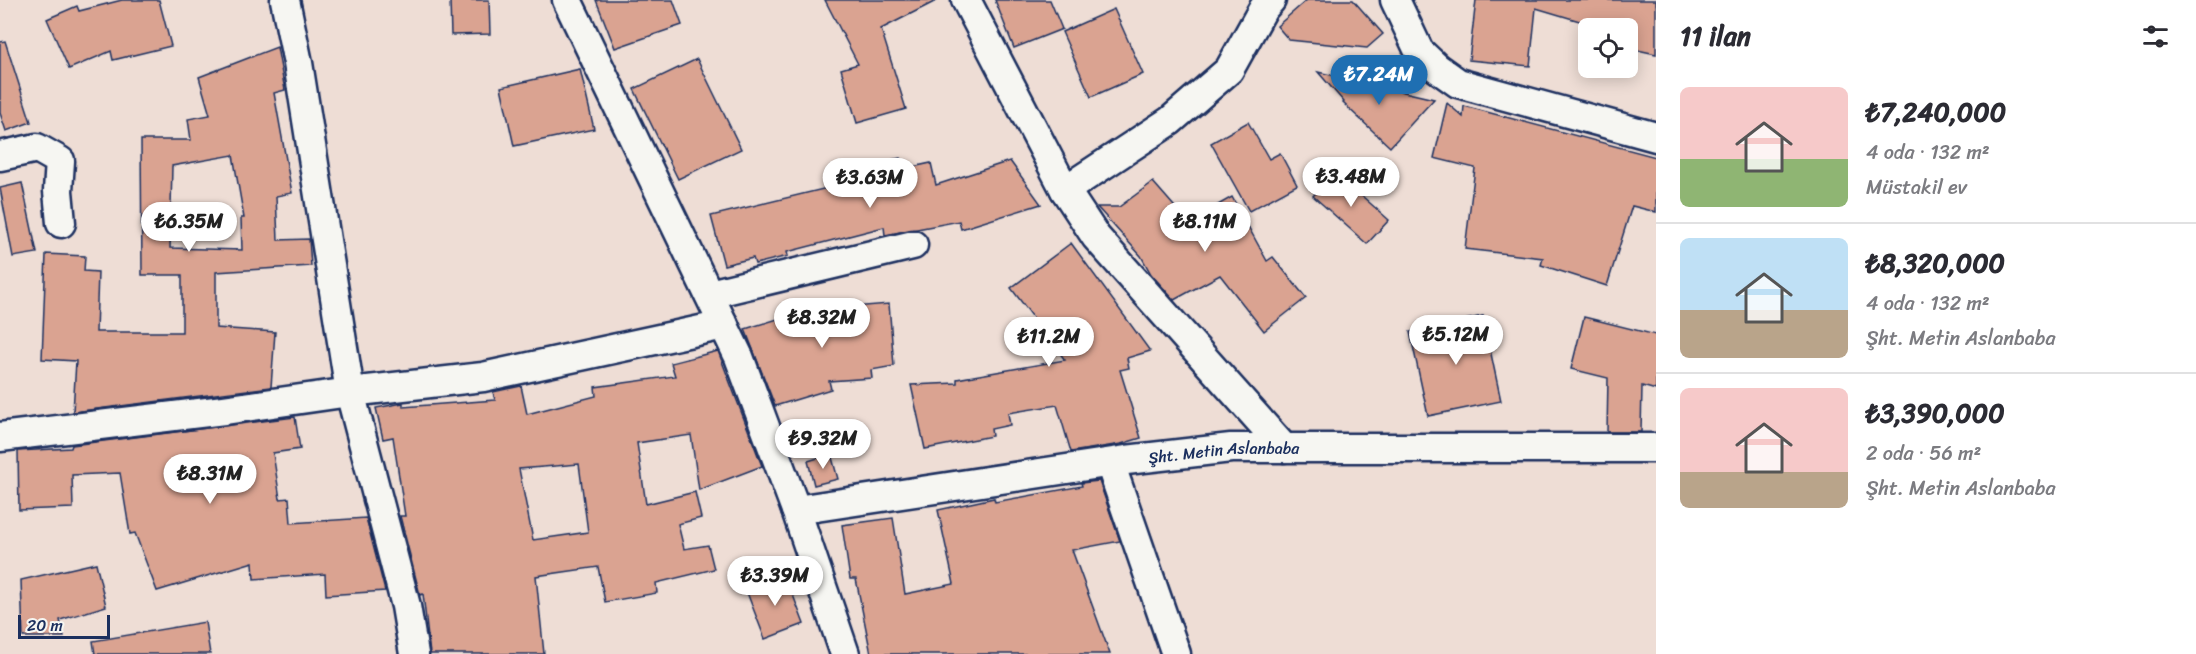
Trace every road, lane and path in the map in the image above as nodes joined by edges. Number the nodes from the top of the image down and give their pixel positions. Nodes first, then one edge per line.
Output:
1 (285, 0) edge
2 (567, 0) edge
3 (966, 0) edge
4 (1271, 0) edge
5 (1395, 0) edge
6 (1656, 137) edge
7 (0, 156) edge
8 (1065, 190) junction
9 (61, 223) dead end
10 (912, 245) dead end
11 (709, 294) junction
12 (724, 325) junction
13 (350, 392) junction
14 (0, 437) edge
15 (1284, 448) junction
16 (1656, 448) edge
17 (1110, 462) junction
18 (796, 510) junction
19 (414, 654) edge
20 (845, 654) edge
21 (1176, 654) edge

1 - 13 street
2 - 11 street
3 - 8 street
4 - 8 street
5 - 6 street
7 - 9 street
8 - 15 street
10 - 11 street
11 - 12 street
12 - 13 street
12 - 18 street
13 - 14 street
13 - 19 street
15 - 16 street, Şht. Metin Aslanbaba
15 - 17 street, Şht. Metin Aslanbaba
17 - 18 street, Şht. Metin Aslanbaba
17 - 21 street
18 - 20 street

